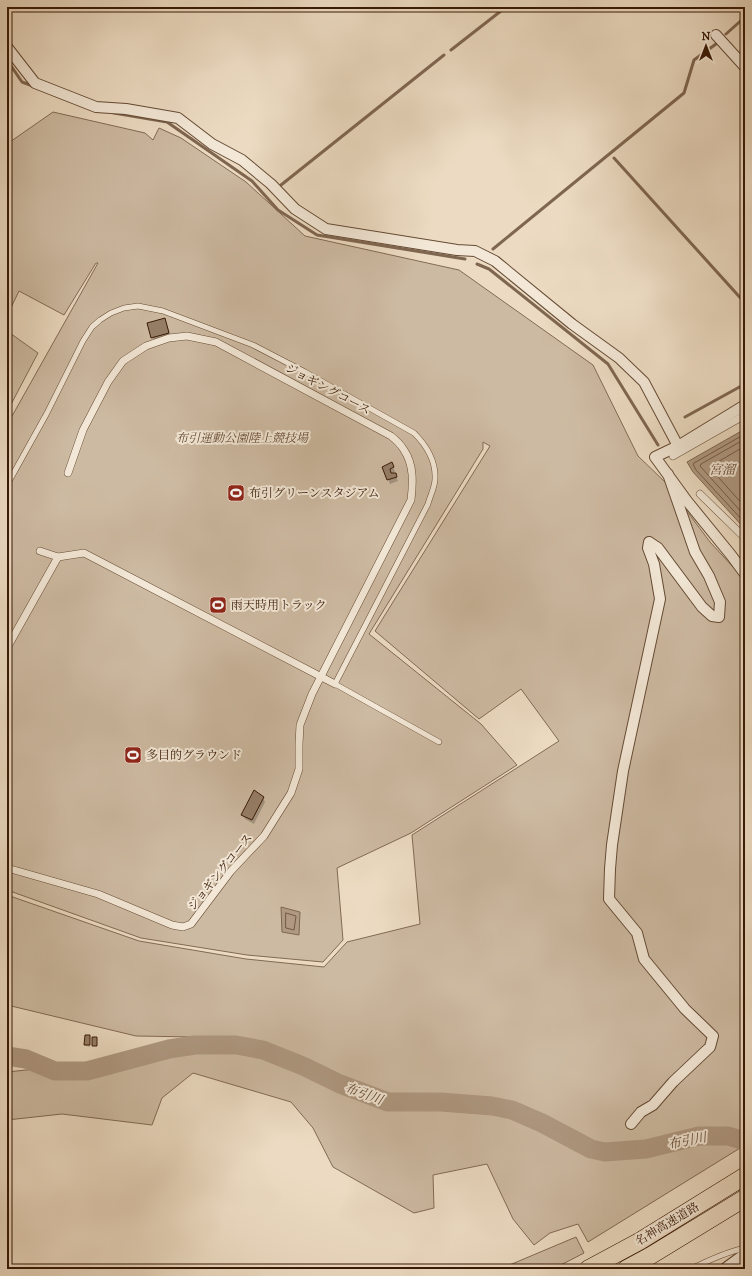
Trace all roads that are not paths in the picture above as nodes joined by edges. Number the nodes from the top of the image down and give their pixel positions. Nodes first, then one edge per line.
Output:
1 (716, 35) dead end
2 (7, 47) edge
3 (745, 67) edge
4 (745, 405) edge
5 (745, 415) edge
6 (678, 446) junction
7 (673, 456) dead end
8 (68, 473) dead end
9 (668, 474) junction
10 (7, 485) edge
11 (700, 494) dead end
12 (745, 538) edge
13 (40, 551) dead end
14 (58, 557) junction
15 (745, 574) edge
16 (7, 648) edge
17 (321, 677) junction
18 (335, 684) junction
19 (439, 742) dead end
20 (7, 868) edge
21 (631, 1124) dead end
22 (745, 1176) edge
23 (745, 1198) edge
24 (745, 1248) edge
25 (745, 1255) edge
26 (588, 1269) edge
27 (626, 1269) edge
28 (691, 1269) edge
29 (726, 1269) edge

1 - 3 street
2 - 6 street
4 - 6 street
5 - 7 street
6 - 9 street
8 - 17 street, ジョギングコース
9 - 15 street
9 - 21 street
10 - 18 lane
11 - 12 street
13 - 14 street
14 - 16 street
14 - 17 street
17 - 18 street
17 - 20 street, ジョギングコース
18 - 19 lane
22 - 26 highway, 名神高速道路
23 - 27 highway, 名神高速道路
24 - 28 lane
25 - 29 street

